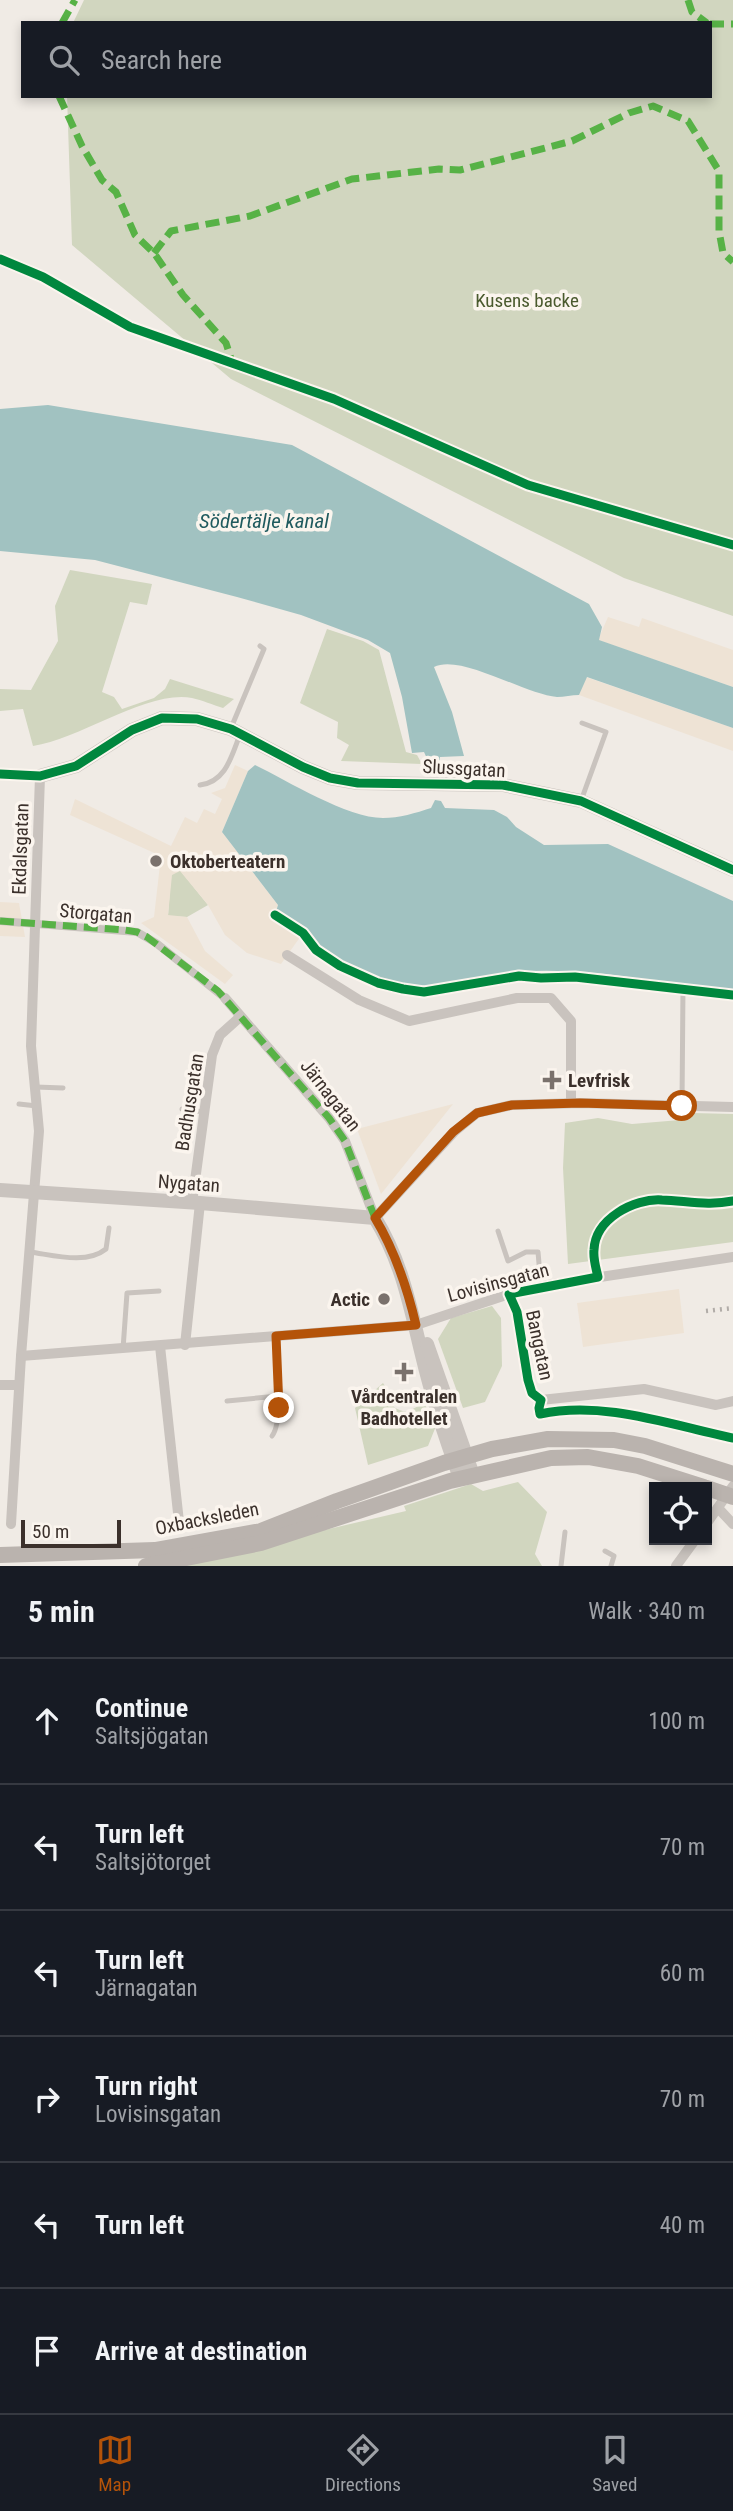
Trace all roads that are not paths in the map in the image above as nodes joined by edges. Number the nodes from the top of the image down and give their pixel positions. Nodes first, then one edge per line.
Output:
1 (260, 646) dead end
2 (240, 686) dead end
3 (247, 690) junction
4 (582, 723) dead end
5 (235, 731) junction
6 (0, 774) edge
7 (40, 776) junction
8 (200, 785) dead end
9 (581, 801) junction
10 (733, 870) edge
11 (0, 921) edge
12 (35, 924) junction
13 (147, 937) joint
14 (288, 955) dead end
15 (683, 989) dead end
16 (225, 998) joint
17 (240, 1017) junction
18 (36, 1087) junction
19 (63, 1088) dead end
20 (571, 1103) junction
21 (19, 1104) dead end
22 (37, 1106) junction
23 (682, 1106) junction
24 (733, 1107) edge
25 (182, 1110) dead end
26 (204, 1112) junction
27 (0, 1190) edge
28 (35, 1192) junction
29 (196, 1203) junction
30 (375, 1218) junction
31 (109, 1228) dead end
32 (498, 1231) dead end
33 (30, 1252) junction
34 (733, 1257) edge
35 (541, 1286) junction
36 (159, 1291) dead end
37 (509, 1293) junction
38 (416, 1325) junction
39 (276, 1336) junction
40 (186, 1345) junction
41 (160, 1346) junction
42 (123, 1349) junction
43 (20, 1356) junction
44 (0, 1385) edge
45 (19, 1385) junction
46 (278, 1396) junction
47 (226, 1401) dead end
48 (733, 1401) edge
49 (272, 1436) dead end
50 (460, 1458) junction
51 (733, 1474) edge
52 (467, 1476) junction
53 (687, 1482) edge
54 (728, 1496) edge
55 (712, 1517) edge
56 (179, 1522) dead end
57 (11, 1524) dead end
58 (733, 1524) edge
59 (565, 1532) dead end
60 (691, 1545) edge
61 (605, 1551) dead end
62 (4, 1558) edge
63 (146, 1566) edge
64 (561, 1566) edge
65 (611, 1566) edge
66 (676, 1566) edge

1 - 3 lane
2 - 3 lane
3 - 5 lane
4 - 9 lane
5 - 7 street, Slussgatan
5 - 8 lane
5 - 9 street, Slussgatan
6 - 7 street
7 - 12 street, Ekdalsgatan
9 - 10 street, Slussgatan
11 - 12 street, Storgatan
12 - 13 street, Storgatan
12 - 18 street, Ekdalsgatan
13 - 16 street, Järnagatan
14 - 20 street
15 - 23 lane
16 - 17 street, Järnagatan
17 - 26 street, Badhusgatan
17 - 30 street, Järnagatan
18 - 19 lane
18 - 22 street, Ekdalsgatan
20 - 23 street
20 - 30 street
21 - 22 lane
22 - 28 street, Ekdalsgatan
23 - 24 street
25 - 26 lane
26 - 29 street, Badhusgatan
27 - 28 street, Nygatan
28 - 29 street, Nygatan
28 - 33 street, Ekdalsgatan
29 - 30 street, Nygatan
29 - 40 street, Badhusgatan
30 - 38 street, Järnagatan
31 - 33 lane
32 - 35 lane
33 - 43 street, Ekdalsgatan
34 - 35 street, Lovisinsgatan
35 - 37 street, Lovisinsgatan
36 - 42 lane
37 - 38 street, Lovisinsgatan
37 - 48 street, Bangatan
38 - 39 street, Lovisinsgatan
38 - 50 street, Järnagatan
39 - 40 street, Lovisinsgatan
39 - 46 lane
40 - 41 street, Lovisinsgatan
41 - 42 street, Lovisinsgatan
41 - 56 street
42 - 43 street, Lovisinsgatan
43 - 45 street, Ekdalsgatan
44 - 45 street
45 - 57 street, Ekdalsgatan
46 - 47 lane
46 - 49 lane
50 - 51 main road, Oxbacksleden
50 - 52 street, Järnagatan
50 - 62 main road, Oxbacksleden
52 - 53 main road, Oxbacksleden
52 - 63 main road, Oxbacksleden
54 - 55 street
54 - 58 street
59 - 64 lane
60 - 66 street
61 - 65 lane

